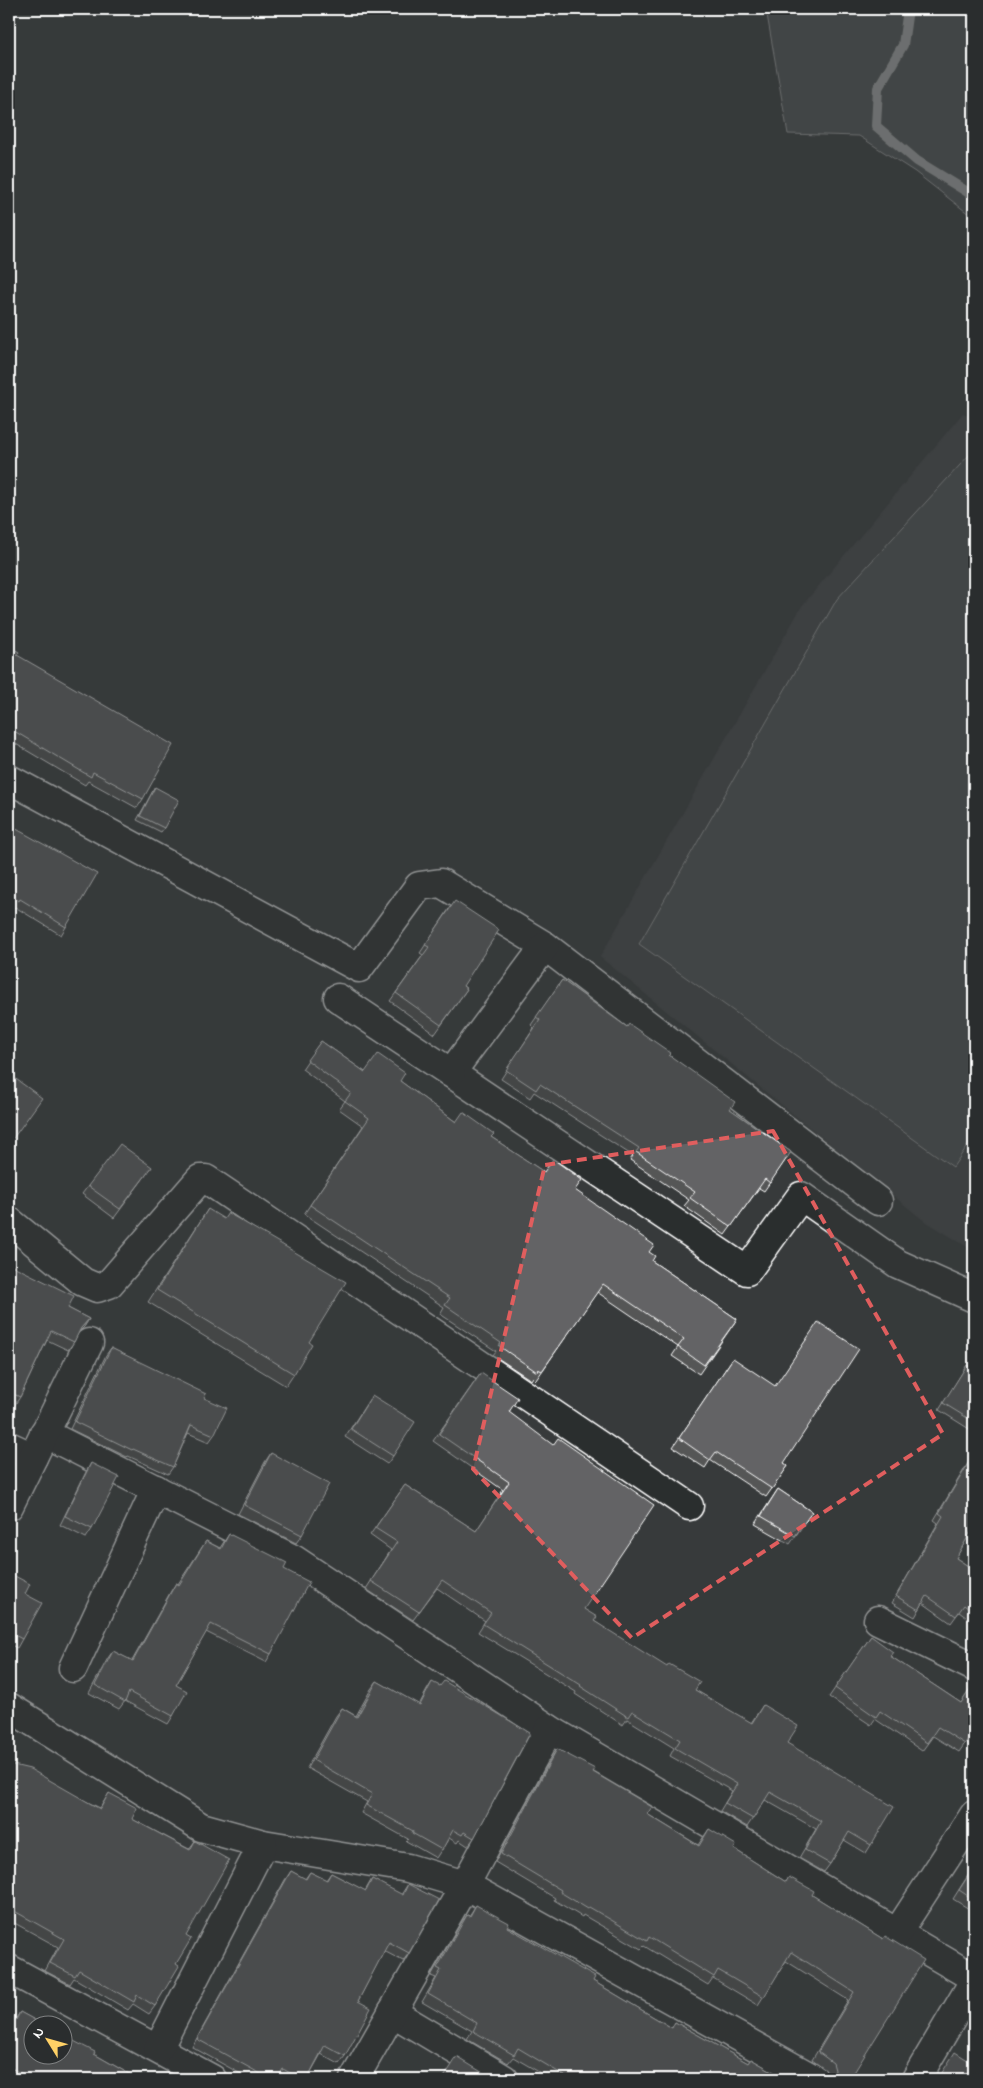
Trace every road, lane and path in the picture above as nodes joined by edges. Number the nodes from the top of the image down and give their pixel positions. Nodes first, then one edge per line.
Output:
1 (9, 779) edge
2 (545, 946) junction
3 (338, 998) dead end
4 (451, 1073) junction
5 (878, 1201) dead end
6 (9, 1220) edge
7 (974, 1298) edge
8 (89, 1342) dead end
9 (44, 1433) junction
10 (21, 1452) edge
11 (156, 1489) junction
12 (9, 1506) edge
13 (689, 1506) dead end
14 (878, 1620) dead end
15 (974, 1667) edge
16 (73, 1668) dead end
17 (9, 1707) edge
18 (549, 1729) junction
19 (974, 1815) edge
20 (263, 1844) junction
21 (465, 1884) junction
22 (897, 1933) junction
23 (9, 1969) edge
24 (974, 1980) edge
25 (392, 2012) junction
26 (158, 2048) junction
27 (212, 2079) edge
28 (354, 2079) edge
29 (504, 2079) edge
30 (814, 2079) edge
31 (916, 2079) edge

1 - 2 street
2 - 4 street
2 - 5 street
3 - 4 street
4 - 7 street
6 - 13 street
8 - 9 street
9 - 10 street
9 - 11 street
10 - 12 street
11 - 16 street
11 - 18 street
14 - 15 street
17 - 20 street
18 - 21 street
18 - 22 street
19 - 22 street
20 - 21 street
20 - 26 street
21 - 25 street
21 - 30 street
22 - 24 street
23 - 26 street
24 - 31 street
25 - 28 street
25 - 29 street
26 - 27 street

